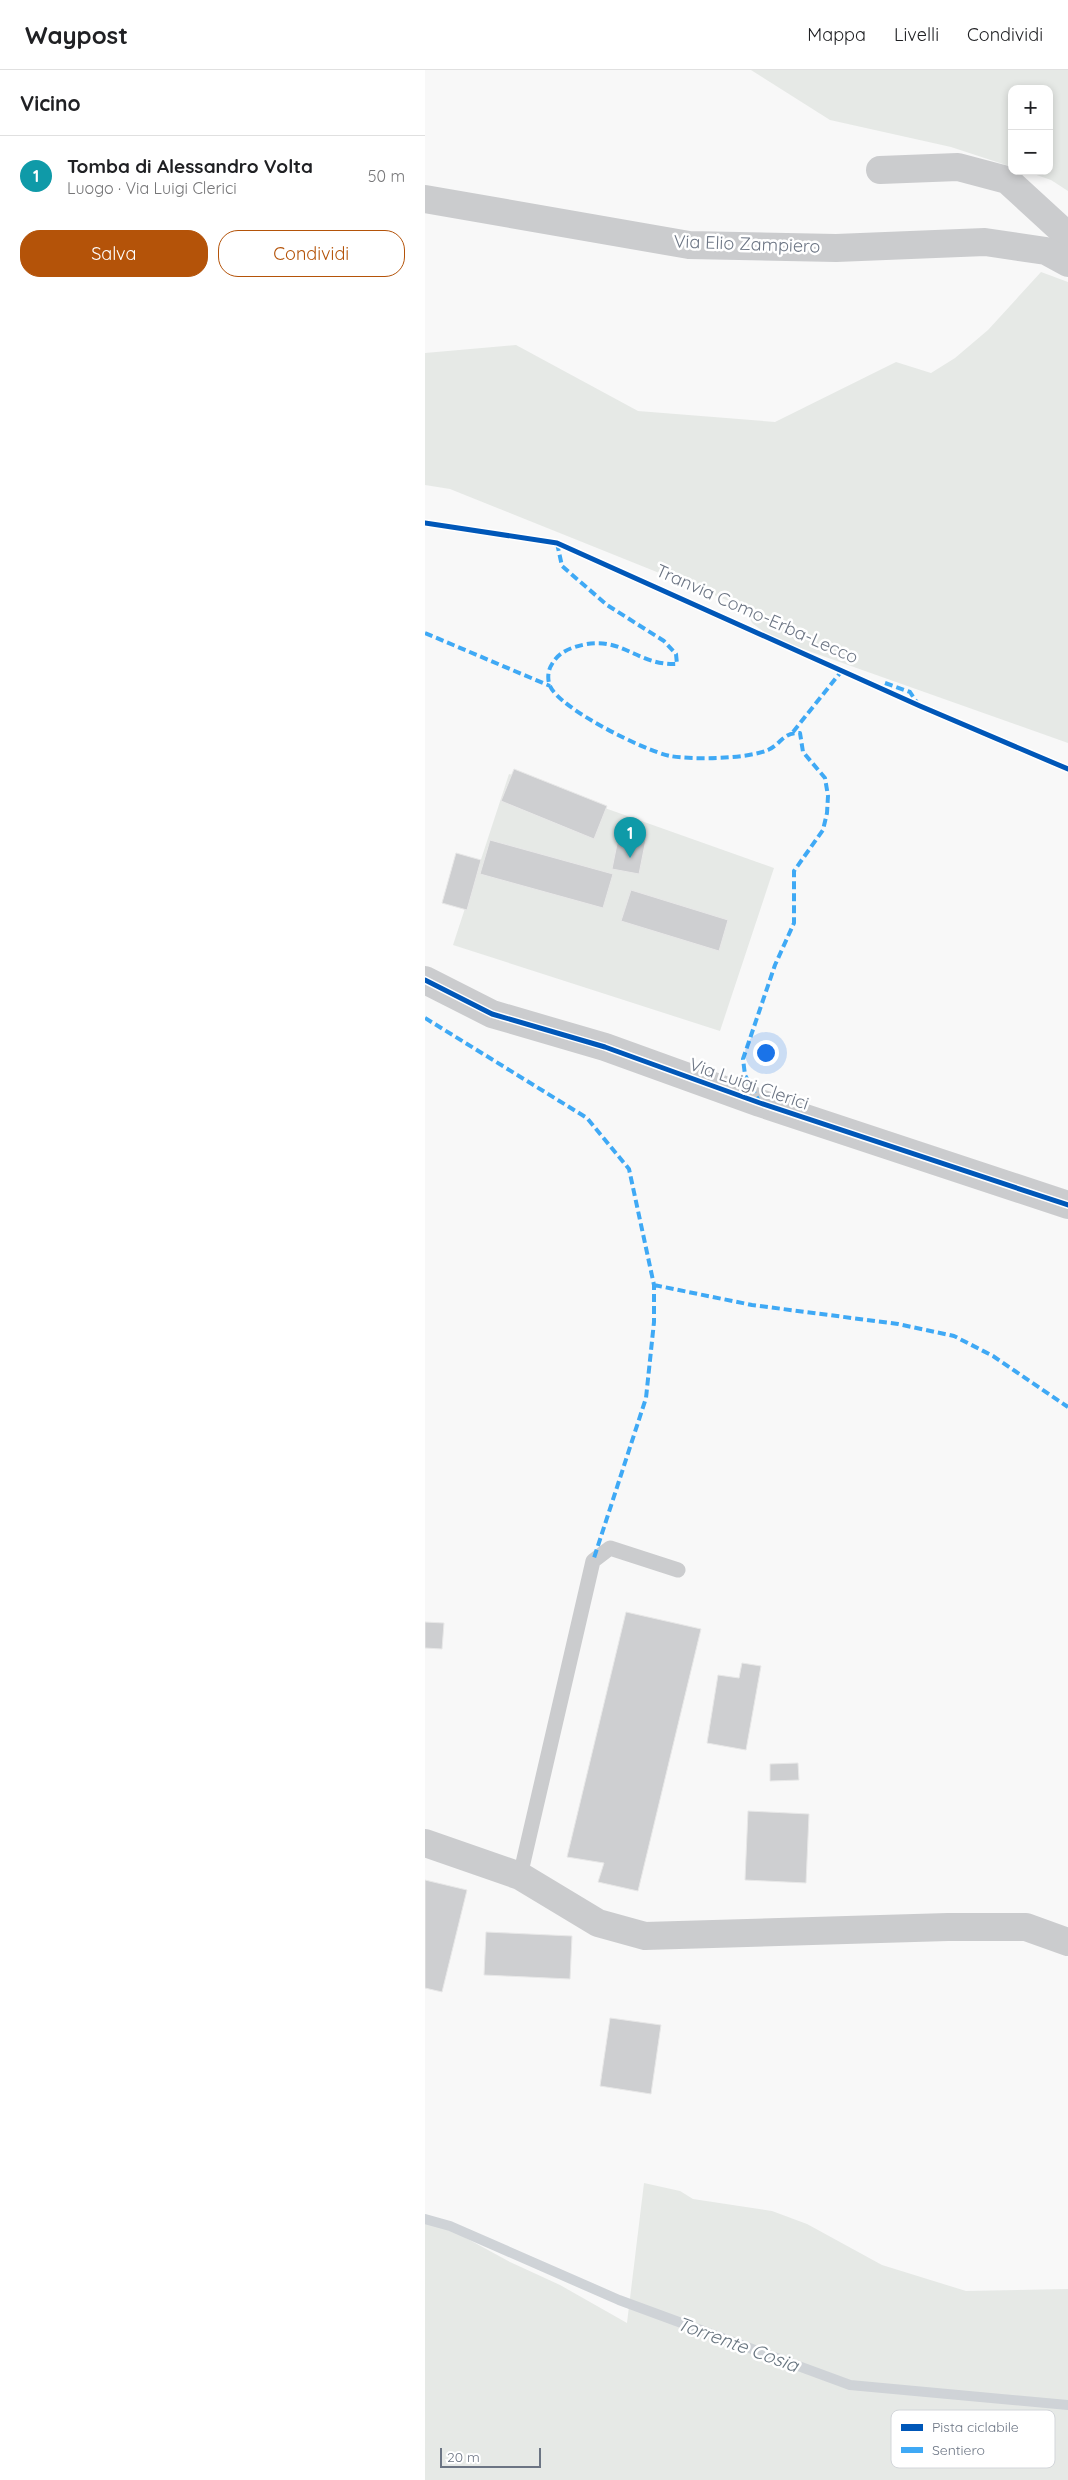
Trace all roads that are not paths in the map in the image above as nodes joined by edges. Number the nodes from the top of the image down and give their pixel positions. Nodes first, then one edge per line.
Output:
1 (880, 170) dead end
2 (425, 199) edge
3 (1068, 236) edge
4 (1068, 263) edge
5 (425, 980) edge
6 (1068, 1205) edge
7 (677, 1570) dead end
8 (425, 1844) edge
9 (520, 1876) junction
10 (1068, 1942) edge

1 - 3 street
2 - 4 street, Via Elio Zampiero
5 - 6 street, Via Luigi Clerici
7 - 9 lane
8 - 9 street
9 - 10 street

